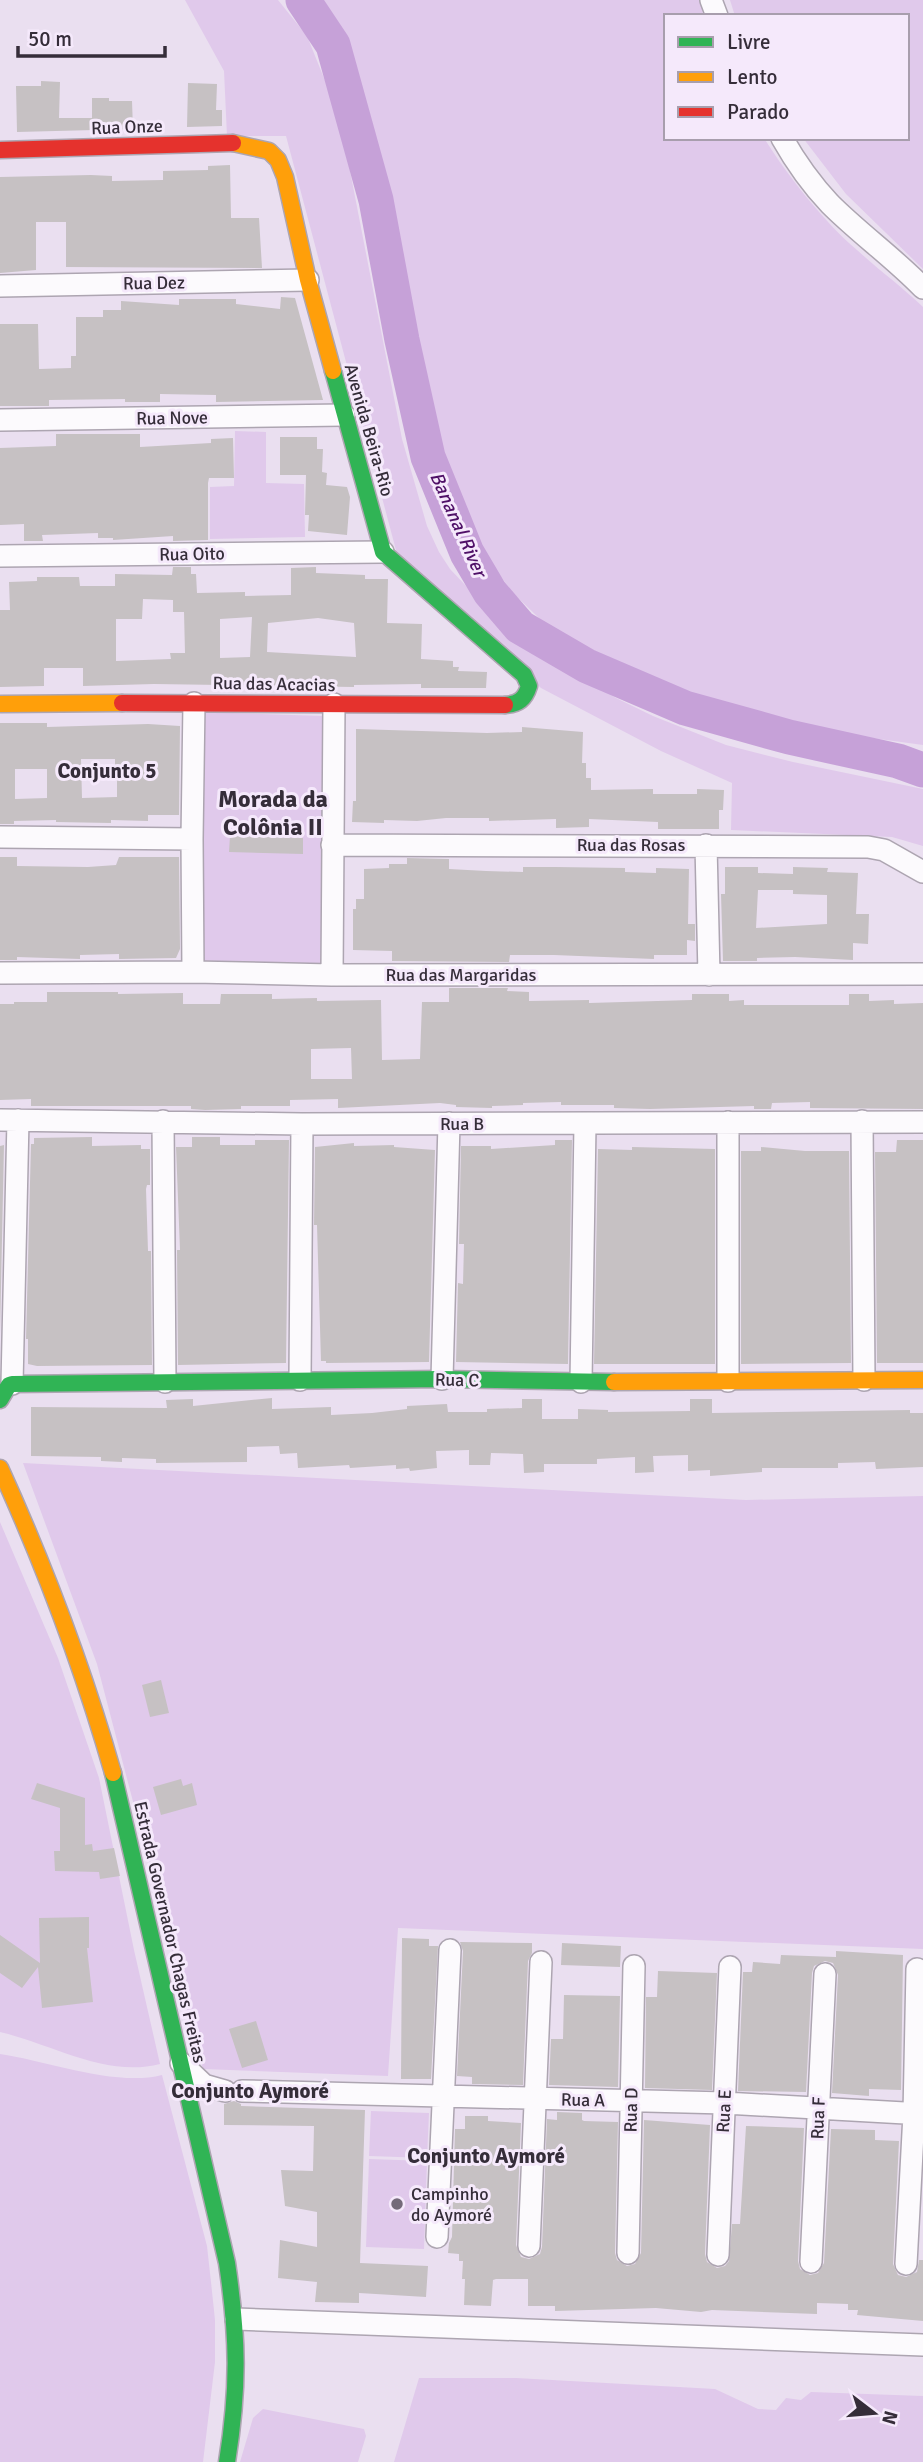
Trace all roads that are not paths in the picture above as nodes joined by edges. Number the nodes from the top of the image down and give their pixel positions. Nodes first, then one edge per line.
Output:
1 (783, 140) edge
2 (254, 146) joint
3 (0, 150) edge
4 (309, 281) junction
5 (0, 286) edge
6 (923, 288) edge
7 (344, 415) junction
8 (0, 420) edge
9 (383, 552) junction
10 (0, 556) edge
11 (194, 703) junction
12 (0, 704) edge
13 (334, 704) junction
14 (0, 837) edge
15 (192, 839) junction
16 (332, 845) junction
17 (706, 845) junction
18 (923, 872) edge
19 (193, 972) junction
20 (0, 973) edge
21 (332, 975) junction
22 (709, 975) junction
23 (923, 975) edge
24 (9, 1120) edge
25 (163, 1121) junction
26 (862, 1121) junction
27 (728, 1122) junction
28 (923, 1122) edge
29 (302, 1124) junction
30 (449, 1124) junction
31 (585, 1125) junction
32 (442, 1379) junction
33 (300, 1380) junction
34 (864, 1380) junction
35 (923, 1380) edge
36 (728, 1381) junction
37 (166, 1382) junction
38 (581, 1382) junction
39 (5, 1388) edge
40 (0, 1468) edge
41 (450, 1951) dead end
42 (541, 1962) dead end
43 (634, 1966) dead end
44 (730, 1967) dead end
45 (917, 1969) dead end
46 (825, 1974) dead end
47 (179, 2060) junction
48 (229, 2091) junction
49 (442, 2096) junction
50 (535, 2098) junction
51 (630, 2101) junction
52 (725, 2103) junction
53 (819, 2108) junction
54 (919, 2114) edge
55 (194, 2118) junction
56 (437, 2237) dead end
57 (530, 2246) dead end
58 (628, 2253) dead end
59 (718, 2255) dead end
60 (811, 2262) dead end
61 (906, 2264) dead end
62 (236, 2319) junction
63 (923, 2345) edge
64 (227, 2462) edge

1 - 6 street
2 - 3 street, Rua Onze
2 - 4 street, Avenida Beira-Rio
4 - 5 street, Rua Dez
4 - 7 street, Avenida Beira-Rio
7 - 8 street, Rua Nove
7 - 9 street, Avenida Beira-Rio
9 - 10 street, Rua Oito
9 - 13 street, Rua das Acacias
11 - 12 street, Rua das Acacias
11 - 13 street, Rua das Acacias
11 - 15 street
13 - 16 street
14 - 15 street
15 - 19 street
16 - 17 street, Rua das Rosas
16 - 21 street
17 - 18 street, Rua das Rosas
17 - 22 street
19 - 20 street, Rua das Margaridas
19 - 21 street, Rua das Margaridas
21 - 22 street, Rua das Margaridas
22 - 23 street, Rua das Margaridas
24 - 25 street, Rua B
24 - 39 street
25 - 29 street, Rua B
25 - 37 street
26 - 27 street, Rua B
26 - 28 street, Rua B
26 - 34 street
27 - 31 street, Rua B
27 - 36 street
29 - 30 street, Rua B
29 - 33 street
30 - 31 street, Rua B
30 - 32 street
31 - 38 street
32 - 33 street, Rua C
32 - 38 street, Rua C
33 - 37 street, Rua C
34 - 35 street, Rua C
34 - 36 street, Rua C
36 - 38 street, Rua C
37 - 39 street, Rua C
40 - 47 street, Estrada Governador Chagas Freitas
41 - 49 street
42 - 50 street
43 - 51 street, Rua D
44 - 52 street, Rua E
45 - 54 street
46 - 53 street, Rua F
47 - 48 street
47 - 55 street, Estrada Governador Chagas Freitas
48 - 49 street, Rua A
48 - 55 street
49 - 50 street, Rua A
49 - 56 street
50 - 51 street, Rua A
50 - 57 street
51 - 52 street, Rua A
51 - 58 street, Rua D
52 - 53 street, Rua A
52 - 59 street, Rua E
53 - 54 street, Rua A
53 - 60 street, Rua F
54 - 61 street
55 - 62 street, Estrada Governador Chagas Freitas
62 - 63 street
62 - 64 street, Estrada Governador Chagas Freitas

